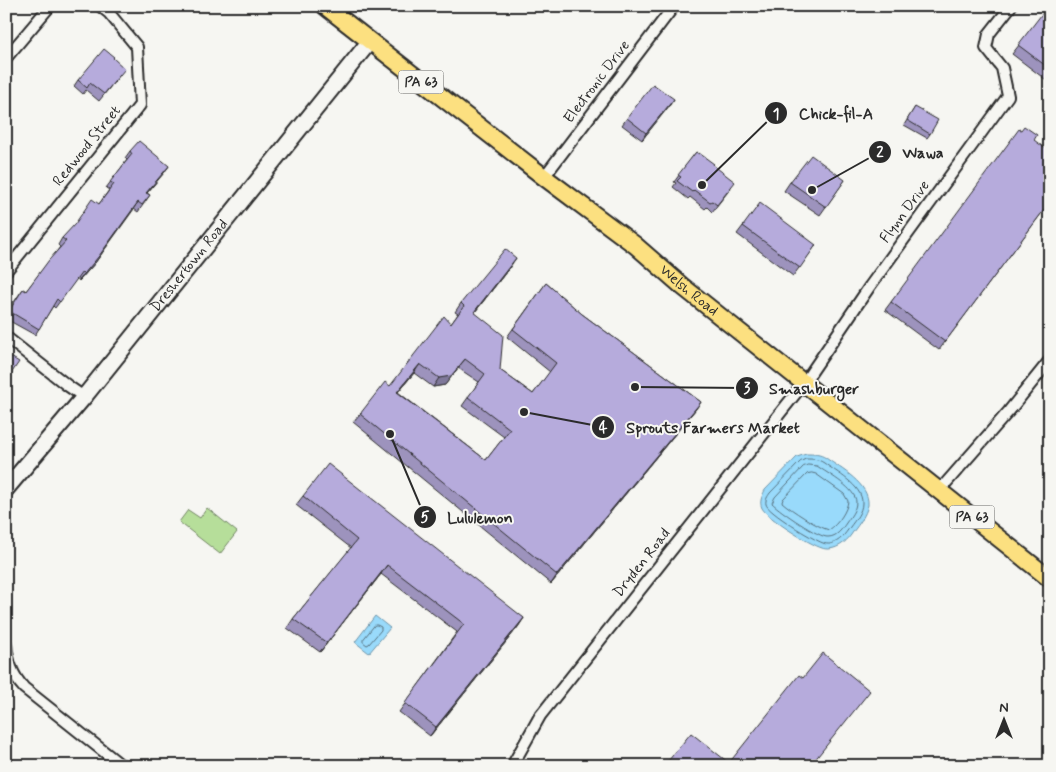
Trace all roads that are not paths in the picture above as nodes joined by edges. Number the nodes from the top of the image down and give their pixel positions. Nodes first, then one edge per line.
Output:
1 (50, 6) edge
2 (100, 6) edge
3 (325, 6) edge
4 (674, 6) edge
5 (1011, 6) edge
6 (370, 42) junction
7 (6, 58) edge
8 (544, 177) junction
9 (6, 271) edge
10 (6, 337) edge
11 (1050, 360) edge
12 (804, 383) junction
13 (84, 397) junction
14 (6, 489) edge
15 (939, 491) junction
16 (1050, 579) edge
17 (6, 644) edge
18 (122, 766) edge
19 (512, 766) edge

1 - 7 street
2 - 9 street, Redwood Street
3 - 6 main road, Welsh Road / PA 63
4 - 8 street, Electronic Drive
5 - 12 street, Flynn Drive
6 - 8 main road, Welsh Road / PA 63
6 - 13 main road, Dreshertown Road
8 - 12 main road, Welsh Road / PA 63
10 - 13 street
11 - 15 street
12 - 15 main road, Welsh Road / PA 63
12 - 19 street, Dryden Road
13 - 14 main road, Dreshertown Road
15 - 16 main road, Welsh Road / PA 63
17 - 18 street

